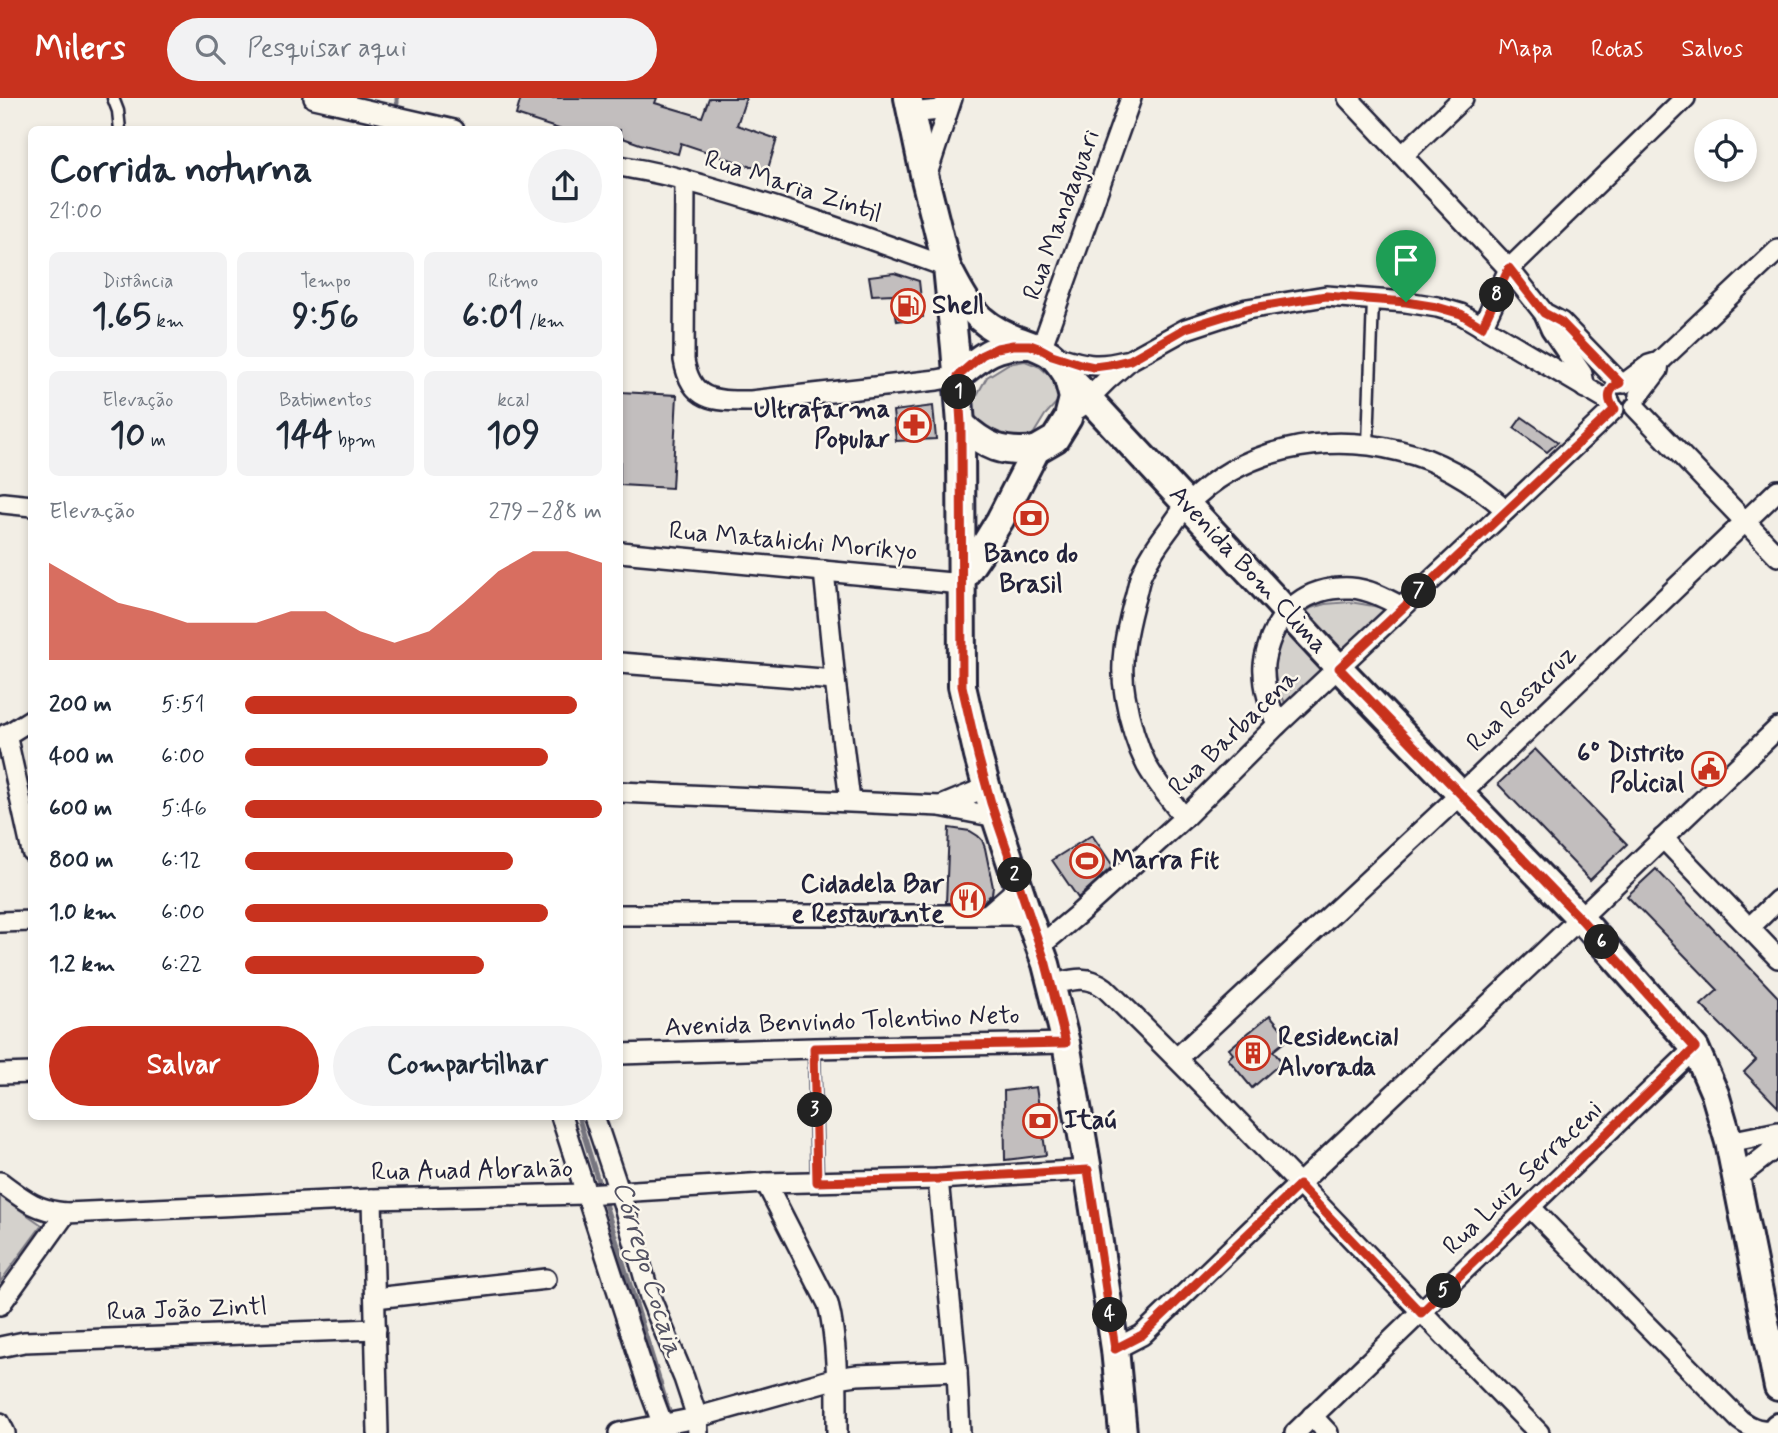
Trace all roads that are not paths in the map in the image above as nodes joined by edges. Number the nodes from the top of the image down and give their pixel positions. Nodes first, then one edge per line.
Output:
1 (113, 98) edge
2 (314, 98) edge
3 (1131, 98) edge
4 (1348, 98) edge
5 (1462, 98) edge
6 (1685, 98) edge
7 (951, 100) edge
8 (363, 103) edge
9 (909, 105) edge
10 (120, 126) edge
11 (436, 126) edge
12 (1403, 155) junction
13 (623, 167) edge
14 (925, 179) junction
15 (685, 180) junction
16 (1778, 250) edge
17 (947, 267) junction
18 (1509, 268) junction
19 (1373, 300) junction
20 (1544, 313) junction
21 (1482, 327) junction
22 (1048, 356) junction
23 (1130, 360) junction
24 (958, 376) junction
25 (1585, 388) junction
26 (1630, 392) junction
27 (1089, 399) junction
28 (1612, 406) junction
29 (1069, 418) junction
30 (1109, 419) junction
31 (961, 424) junction
32 (1368, 444) junction
33 (1036, 450) junction
34 (1778, 491) edge
35 (3, 503) dead end
36 (1188, 505) junction
37 (28, 506) edge
38 (1506, 510) junction
39 (1745, 522) junction
40 (623, 552) edge
41 (1778, 556) edge
42 (824, 571) junction
43 (962, 582) junction
44 (1402, 607) junction
45 (1287, 611) junction
46 (623, 663) edge
47 (1339, 668) junction
48 (835, 680) junction
49 (28, 721) edge
50 (1277, 725) junction
51 (1778, 728) edge
52 (3, 736) edge
53 (986, 788) junction
54 (623, 792) edge
55 (1462, 793) junction
56 (850, 801) junction
57 (940, 806) junction
58 (996, 817) junction
59 (1184, 818) junction
60 (28, 836) edge
61 (1663, 838) junction
62 (1018, 884) junction
63 (1778, 900) edge
64 (623, 915) edge
65 (986, 915) junction
66 (1028, 915) junction
67 (1580, 918) junction
68 (28, 921) edge
69 (0, 922) edge
70 (1749, 928) junction
71 (1040, 947) junction
72 (1778, 958) edge
73 (1051, 985) junction
74 (1066, 1043) junction
75 (814, 1048) junction
76 (1695, 1048) junction
77 (623, 1054) edge
78 (1177, 1058) junction
79 (28, 1073) edge
80 (0, 1074) edge
81 (563, 1120) edge
82 (594, 1120) edge
83 (1778, 1132) edge
84 (1729, 1142) junction
85 (1775, 1152) edge
86 (1088, 1170) junction
87 (1737, 1178) junction
88 (938, 1179) junction
89 (0, 1182) edge
90 (817, 1182) junction
91 (766, 1183) junction
92 (1299, 1185) junction
93 (602, 1193) junction
94 (372, 1199) junction
95 (1530, 1207) junction
96 (66, 1213) junction
97 (546, 1279) dead end
98 (375, 1298) junction
99 (0, 1305) edge
100 (1421, 1313) junction
101 (376, 1329) junction
102 (0, 1347) edge
103 (1115, 1349) junction
104 (957, 1371) junction
105 (837, 1378) junction
106 (1778, 1387) edge
107 (1312, 1416) junction
108 (0, 1423) edge
109 (696, 1423) edge
110 (666, 1427) edge
111 (1778, 1429) edge
112 (5, 1433) edge
113 (378, 1433) edge
114 (619, 1433) edge
115 (837, 1433) edge
116 (960, 1433) edge
117 (1123, 1433) edge
118 (1295, 1433) edge
119 (1328, 1433) edge
120 (1539, 1433) edge

1 - 10 lane
2 - 8 street
3 - 22 street, Rua Mandaguari
4 - 12 street
5 - 12 street
6 - 18 street
7 - 9 street
7 - 14 street
8 - 11 street
9 - 14 main road
12 - 18 street
13 - 15 street, Rua Maria Zintil
14 - 17 main road
15 - 17 street, Rua Maria Zintil
15 - 24 street
16 - 26 street
17 - 22 main road, Avenida Bom Clima
17 - 24 main road
18 - 20 street
18 - 21 street
19 - 21 street
19 - 23 street
19 - 32 lane
20 - 25 street
20 - 26 street
21 - 25 street
22 - 23 street
22 - 24 main road
22 - 27 main road, Avenida Bom Clima
22 - 29 main road
23 - 27 street
24 - 31 main road
25 - 28 street
26 - 28 street
26 - 39 street
27 - 29 street
27 - 30 main road, Avenida Bom Clima
28 - 38 street, Rua Barbacena
29 - 30 main road
29 - 33 main road
30 - 36 main road, Avenida Bom Clima
31 - 33 main road
31 - 43 main road
32 - 36 street
32 - 38 street
33 - 43 main road
34 - 39 street, Rua Rosacruz
35 - 37 street
36 - 45 main road, Avenida Bom Clima
36 - 59 street
38 - 44 street, Rua Barbacena
39 - 41 street
39 - 55 street, Rua Rosacruz
40 - 42 street, Rua Matahichi Morikyo
42 - 43 street, Rua Matahichi Morikyo
42 - 48 street
43 - 53 main road
44 - 45 street
44 - 47 street, Rua Barbacena
45 - 47 main road, Avenida Bom Clima
45 - 50 street
46 - 48 street
47 - 50 street, Rua Barbacena
47 - 55 main road, Avenida Bom Clima
48 - 56 street
49 - 52 street
50 - 59 street, Rua Barbacena
51 - 61 street
52 - 60 street
53 - 57 street
53 - 58 main road
54 - 56 street
55 - 67 main road, Avenida Bom Clima
55 - 78 street, Rua Rosacruz
56 - 57 street
57 - 58 street
58 - 62 main road
59 - 71 street, Rua Barbacena
61 - 67 street
61 - 70 street
62 - 65 street
62 - 66 main road
63 - 70 street
64 - 65 street
65 - 66 street
66 - 71 main road
67 - 76 main road, Avenida Bom Clima
67 - 92 street
68 - 69 street
70 - 72 street
71 - 73 main road
73 - 74 main road
73 - 78 street
74 - 75 street, Avenida Benvindo Tolentino Neto
74 - 86 main road
75 - 77 street, Avenida Benvindo Tolentino Neto
75 - 90 lane
76 - 84 main road, Avenida Bom Clima
76 - 95 street, Rua Luiz Serraceni
78 - 92 street
79 - 80 street
81 - 93 street
82 - 93 street
83 - 84 street
84 - 87 main road, Avenida Bom Clima
85 - 87 street
86 - 88 street, Rua Auad Abrahão
86 - 103 main road
87 - 106 main road, Avenida Bom Clima
88 - 90 street, Rua Auad Abrahão
88 - 104 street
89 - 96 street, Rua Auad Abrahão
90 - 91 street, Rua Auad Abrahão
91 - 93 street, Rua Auad Abrahão
91 - 105 street
92 - 100 street
92 - 103 street
93 - 94 street, Rua Auad Abrahão
93 - 109 street
93 - 110 street
94 - 96 street, Rua Auad Abrahão
94 - 98 street
95 - 100 street, Rua Luiz Serraceni
95 - 111 street
96 - 99 street
97 - 98 street
98 - 101 street
100 - 107 street, Rua Luiz Serraceni
100 - 120 street
101 - 102 street, Rua João Zintl
101 - 113 street
103 - 117 main road
104 - 105 street
104 - 116 street
105 - 109 street
105 - 115 street
107 - 118 street, Rua Luiz Serraceni
107 - 119 street
108 - 112 street
109 - 110 street
110 - 114 street

